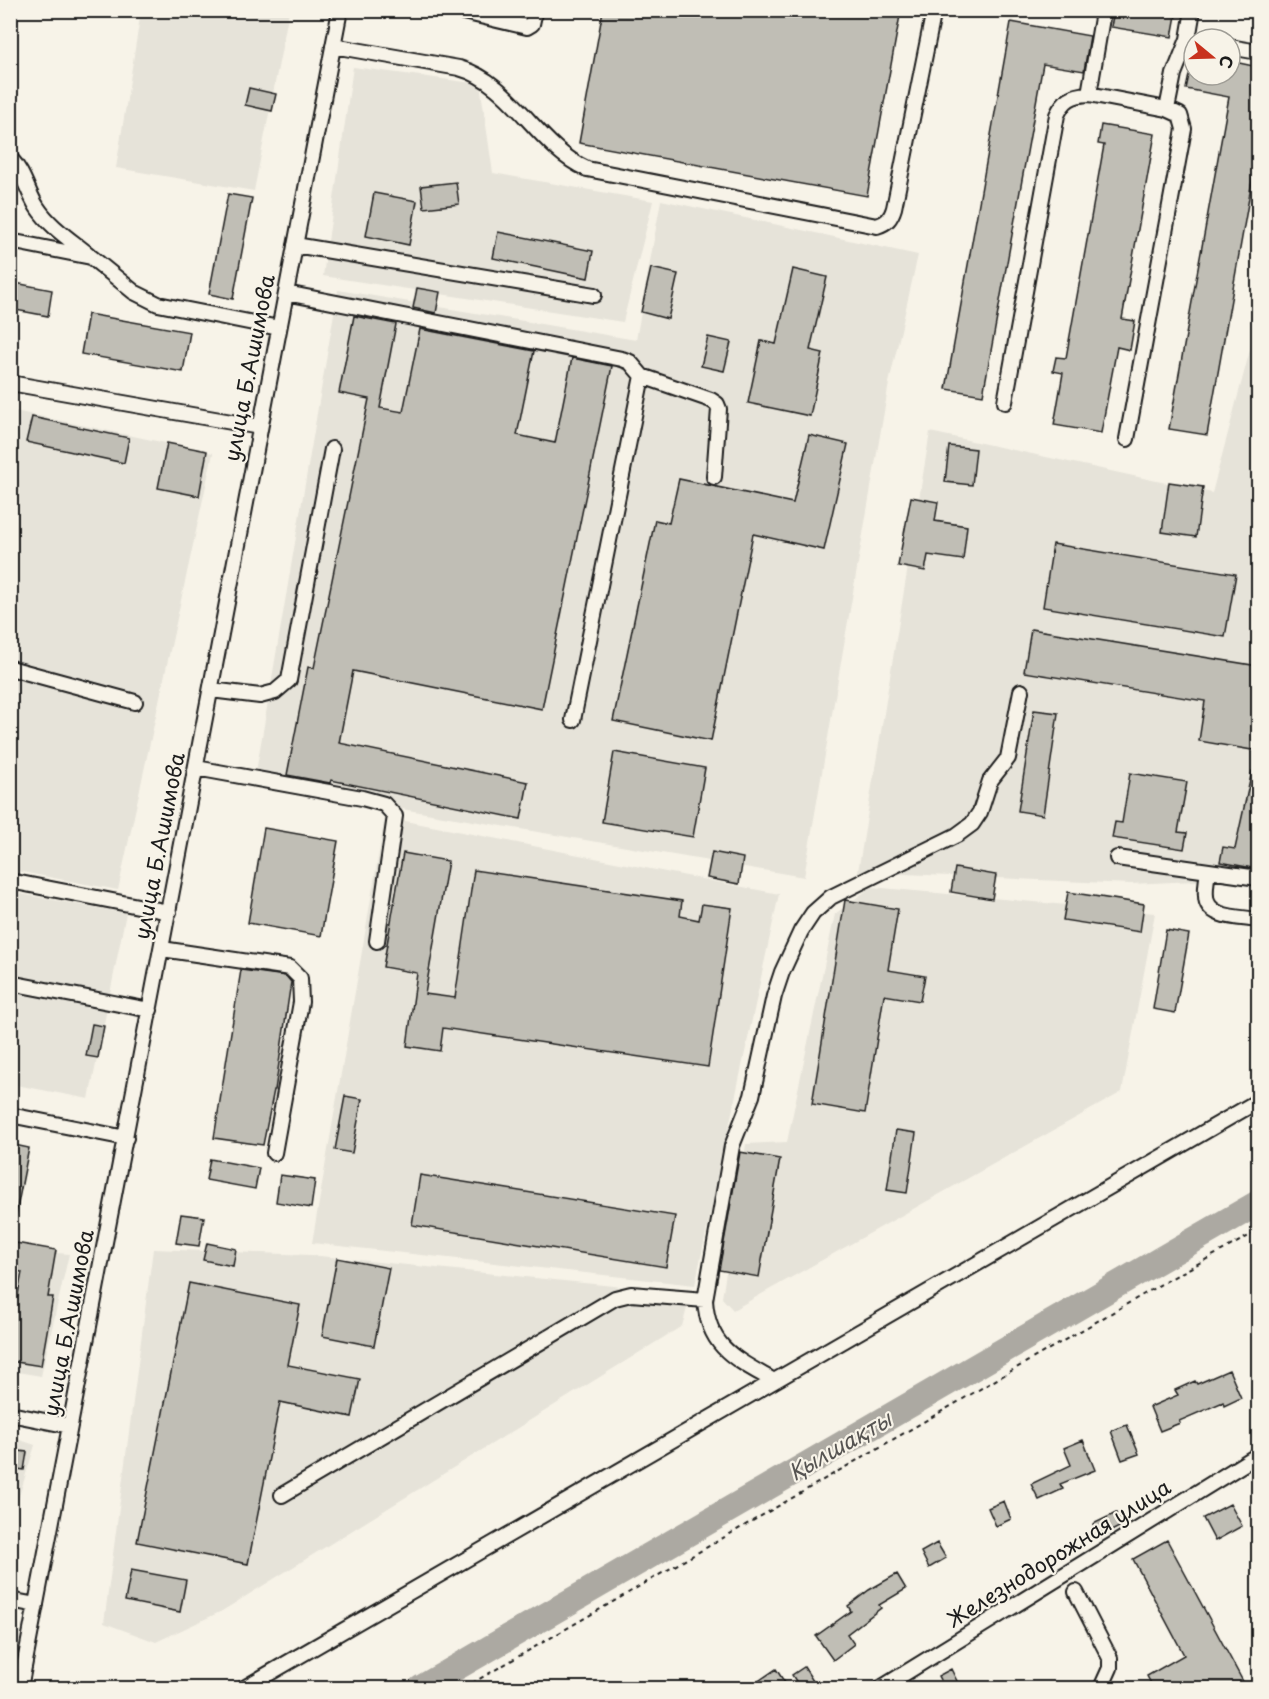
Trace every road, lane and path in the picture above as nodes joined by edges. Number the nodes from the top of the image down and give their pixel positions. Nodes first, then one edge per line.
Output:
1 (340, 10) edge
2 (455, 10) edge
3 (535, 10) edge
4 (934, 10) edge
5 (1101, 10) edge
6 (1193, 10) edge
7 (1192, 27) edge
8 (333, 46) junction
9 (1242, 49) edge
10 (1258, 52) edge
11 (1182, 58) edge
12 (1089, 94) junction
13 (1167, 109) junction
14 (10, 158) edge
15 (10, 241) edge
16 (295, 245) junction
17 (92, 257) junction
18 (286, 293) junction
19 (594, 295) dead end
20 (279, 328) junction
21 (642, 376) junction
22 (10, 383) edge
23 (1005, 402) dead end
24 (260, 427) junction
25 (1127, 440) dead end
26 (332, 449) dead end
27 (714, 477) dead end
28 (10, 668) edge
29 (211, 690) junction
30 (1021, 690) dead end
31 (135, 702) dead end
32 (573, 720) dead end
33 (196, 768) junction
34 (1117, 858) dead end
35 (1208, 871) junction
36 (1258, 878) edge
37 (10, 881) edge
38 (169, 912) junction
39 (1258, 920) edge
40 (377, 941) dead end
41 (162, 949) junction
42 (10, 983) edge
43 (150, 1010) junction
44 (1258, 1101) edge
45 (10, 1115) edge
46 (126, 1138) junction
47 (274, 1153) dead end
48 (1258, 1231) edge
49 (705, 1300) junction
50 (774, 1381) junction
51 (10, 1414) edge
52 (70, 1426) junction
53 (1258, 1455) edge
54 (282, 1495) dead end
55 (1076, 1592) dead end
56 (10, 1600) edge
57 (36, 1605) junction
58 (20, 1689) edge
59 (244, 1689) edge
60 (464, 1689) edge
61 (881, 1689) edge
62 (1101, 1689) edge

1 - 8 street, улица Б.Ашимова
2 - 3 street
4 - 8 street
5 - 12 street
6 - 7 street
8 - 16 street, улица Б.Ашимова
9 - 10 street
11 - 13 street
12 - 13 street
12 - 23 street
13 - 25 street
14 - 17 street
15 - 17 street
16 - 18 street, улица Б.Ашимова
16 - 19 street
17 - 20 street
18 - 20 street, улица Б.Ашимова
18 - 21 street
20 - 24 street, улица Б.Ашимова
21 - 27 street
21 - 32 street
22 - 24 street
24 - 29 street, улица Б.Ашимова
26 - 29 street
28 - 31 street
29 - 33 street, улица Б.Ашимова
30 - 49 street
33 - 38 street, улица Б.Ашимова
33 - 40 street
34 - 35 street
35 - 36 street
35 - 39 street
37 - 38 street
38 - 41 street, улица Б.Ашимова
41 - 43 street, улица Б.Ашимова
41 - 47 street
42 - 43 street
43 - 46 street, улица Б.Ашимова
44 - 50 street
45 - 46 street
46 - 52 street, улица Б.Ашимова
48 - 60 path
49 - 50 street
49 - 54 street
50 - 59 street
51 - 52 street
52 - 57 street, улица Б.Ашимова
53 - 61 street, Железнодорожная улица
55 - 62 street
56 - 57 street
57 - 58 street, улица Б.Ашимова

